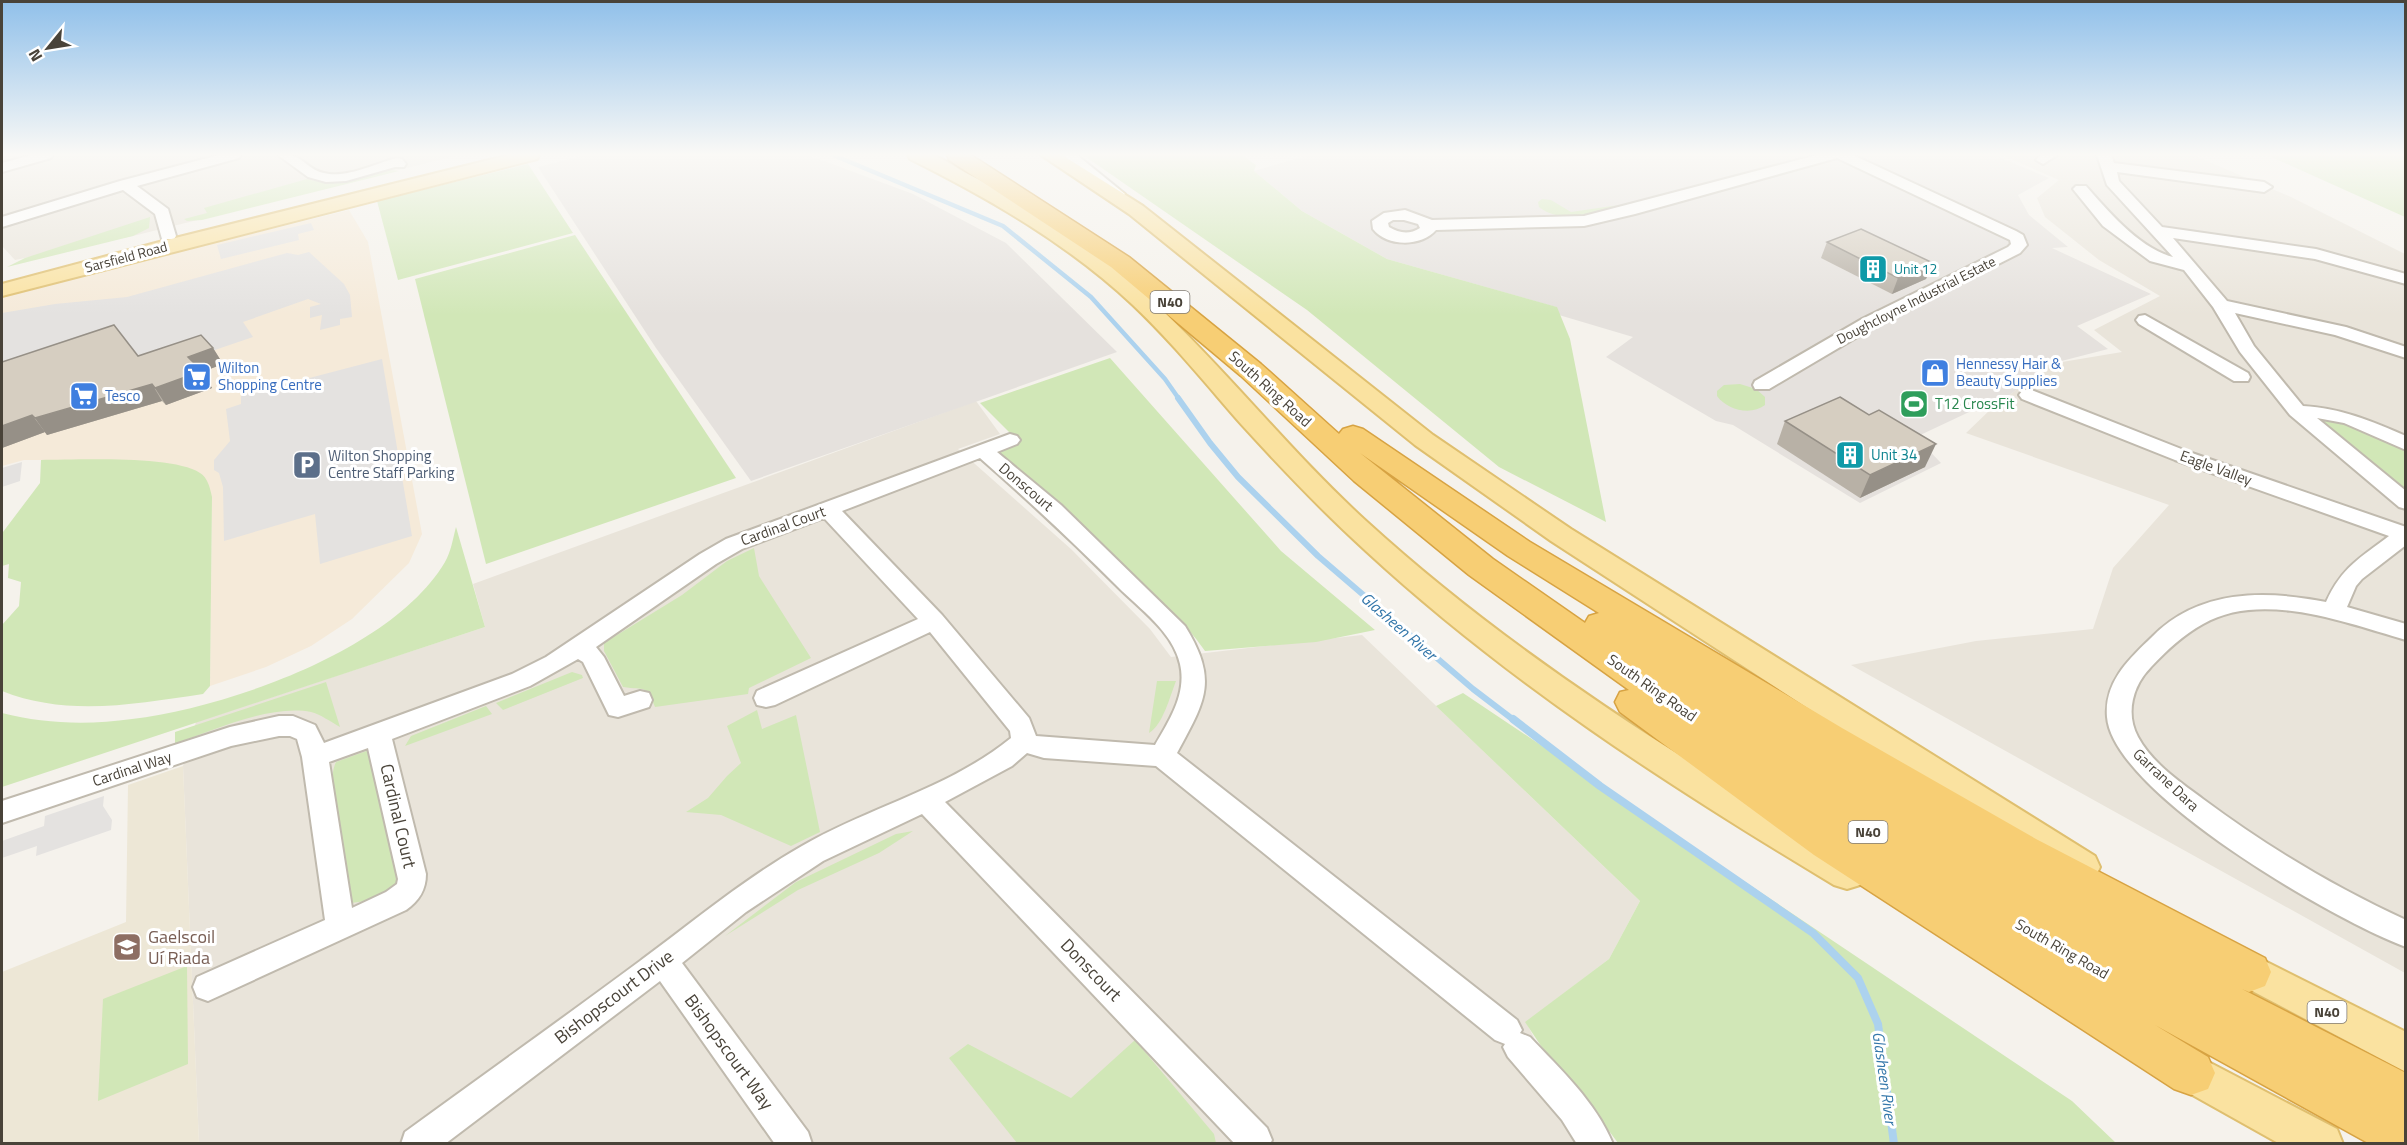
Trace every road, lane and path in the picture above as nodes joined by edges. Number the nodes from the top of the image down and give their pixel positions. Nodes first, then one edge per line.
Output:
1 (46, 208) edge
2 (157, 208) edge
3 (280, 208) edge
4 (319, 208) edge
5 (1018, 208) edge
6 (1039, 208) edge
7 (1070, 208) edge
8 (1638, 208) edge
9 (1956, 208) edge
10 (2097, 208) edge
11 (2137, 208) edge
12 (1136, 210) edge
13 (2, 222) edge
14 (1428, 225) dead end
15 (2160, 231) junction
16 (168, 236) junction
17 (2190, 266) junction
18 (2, 276) edge
19 (2406, 279) edge
20 (2, 290) edge
21 (2221, 305) junction
22 (2145, 320) dead end
23 (2192, 347) junction
24 (2246, 348) junction
25 (2406, 353) edge
26 (2241, 377) dead end
27 (1762, 384) dead end
28 (2029, 395) dead end
29 (2297, 411) junction
30 (1353, 435) junction
31 (1010, 440) dead end
32 (2406, 444) edge
33 (982, 450) junction
34 (1365, 474) junction
35 (2406, 502) edge
36 (828, 509) junction
37 (2334, 611) junction
38 (934, 621) junction
39 (2406, 632) edge
40 (577, 650) junction
41 (766, 698) dead end
42 (629, 704) dead end
43 (378, 735) junction
44 (1023, 742) junction
45 (1162, 756) junction
46 (315, 757) junction
47 (926, 800) junction
48 (2, 812) edge
49 (340, 926) junction
50 (2406, 934) edge
51 (663, 961) junction
52 (2249, 972) junction
53 (208, 987) dead end
54 (2406, 1053) edge
55 (2191, 1073) junction
56 (2406, 1098) edge
57 (2406, 1137) edge
58 (1255, 1140) dead end
59 (417, 1143) edge
60 (796, 1143) edge
61 (1597, 1143) edge
62 (2322, 1143) edge

1 - 13 street
2 - 16 street
3 - 16 main road, Sarsfield Road
4 - 20 main road, Sarsfield Road
5 - 55 main road
6 - 34 highway, South Ring Road / N40
7 - 30 highway, South Ring Road / N40
8 - 14 street
9 - 27 street, Doughcloyne Industrial Estate
10 - 17 street
11 - 15 street
12 - 52 main road
15 - 17 street
15 - 19 street
16 - 18 main road, Sarsfield Road
17 - 21 street
21 - 24 street
21 - 25 street
22 - 23 street
23 - 24 street
23 - 26 street
24 - 29 street
28 - 37 street, Eagle Valley
29 - 32 street
29 - 35 street
30 - 52 highway
30 - 56 highway, South Ring Road / N40
31 - 33 street, Cardinal Court
33 - 36 street, Cardinal Court
33 - 45 street, Donscourt
34 - 55 highway
34 - 57 highway, South Ring Road / N40
36 - 38 street
36 - 40 street, Cardinal Court
37 - 39 street, Garrane Dara
37 - 50 street, Garrane Dara
38 - 41 street
38 - 44 street
40 - 42 street
40 - 43 street, Cardinal Court
43 - 46 street, Cardinal Court
43 - 49 street, Cardinal Court
44 - 45 street
44 - 47 street
45 - 61 street
46 - 48 street, Cardinal Way
46 - 49 street
47 - 51 street, Bishopscourt Drive
47 - 58 street, Donscourt
49 - 53 street, Cardinal Court
51 - 59 street, Bishopscourt Drive
51 - 60 street, Bishopscourt Way
52 - 54 main road, N40
55 - 62 main road

